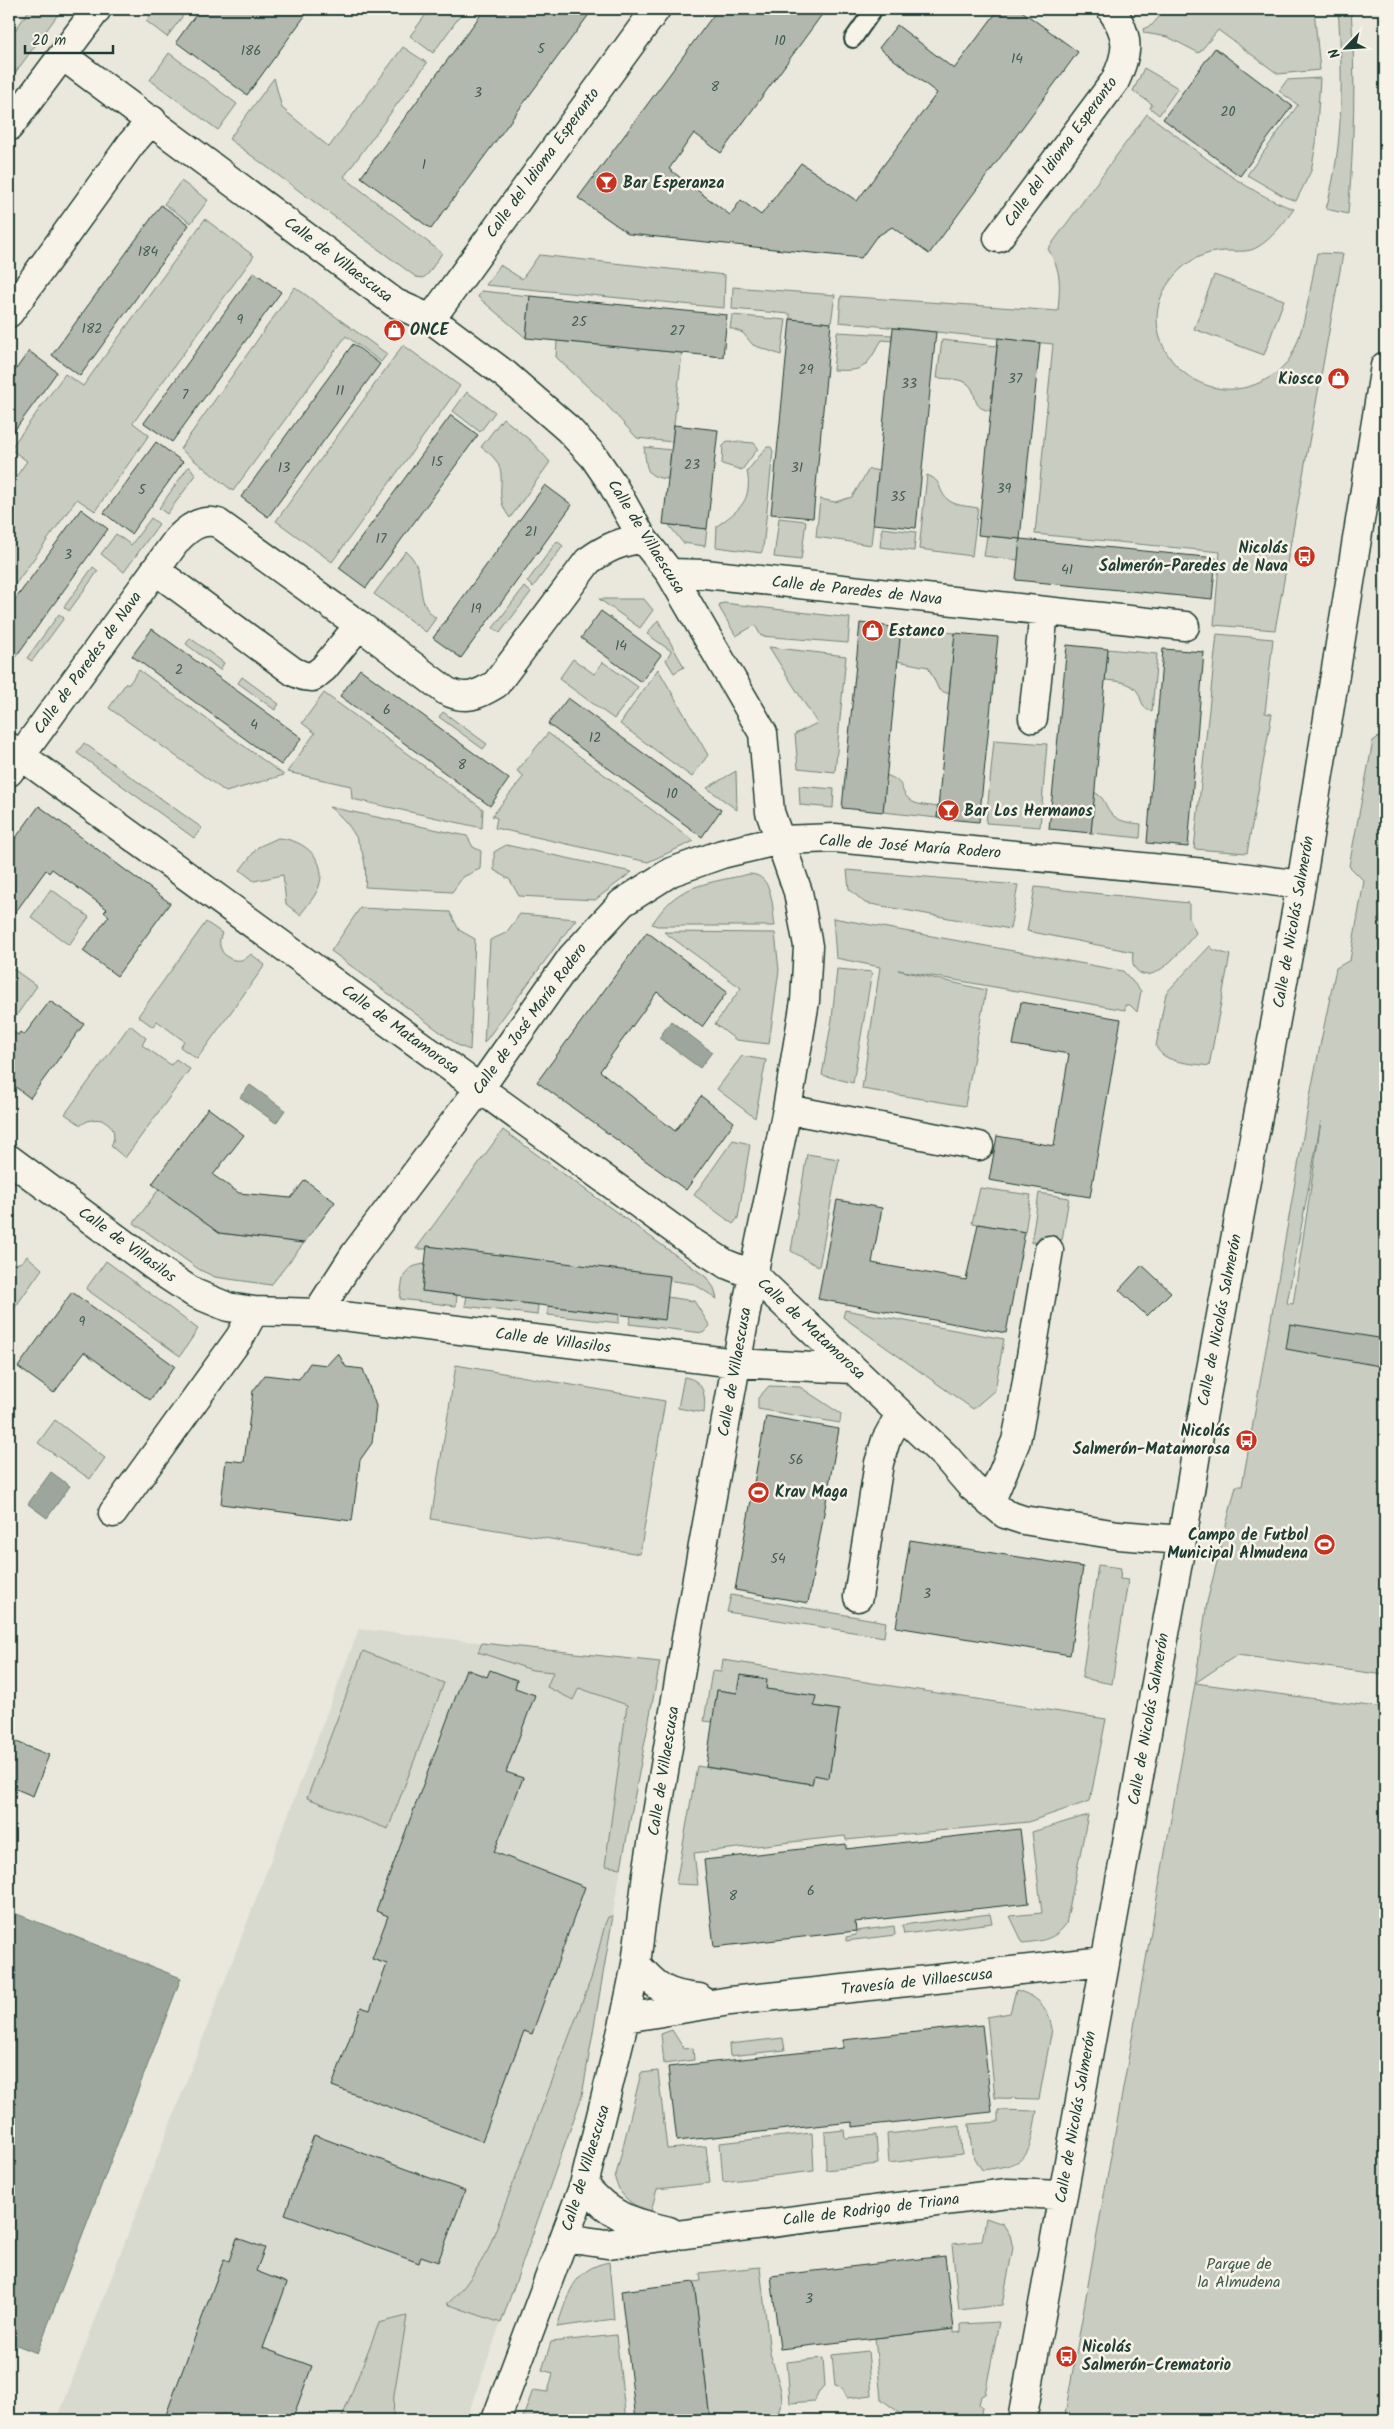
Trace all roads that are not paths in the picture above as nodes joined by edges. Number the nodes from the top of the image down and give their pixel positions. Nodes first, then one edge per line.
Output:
1 (98, 9) edge
2 (656, 9) edge
3 (874, 9) edge
4 (1111, 9) edge
5 (852, 39) dead end
6 (63, 56) junction
7 (152, 120) junction
8 (9, 127) edge
9 (998, 238) dead end
10 (9, 313) edge
11 (431, 319) junction
12 (1385, 366) edge
13 (643, 540) junction
14 (155, 570) junction
15 (670, 573) junction
16 (1044, 611) junction
17 (359, 624) junction
18 (1185, 626) dead end
19 (1034, 718) dead end
20 (13, 758) edge
21 (781, 840) junction
22 (1301, 885) junction
23 (480, 1088) junction
24 (788, 1109) junction
25 (979, 1146) dead end
26 (9, 1159) edge
27 (1049, 1250) dead end
28 (754, 1275) junction
29 (254, 1311) junction
30 (317, 1313) junction
31 (736, 1363) junction
32 (852, 1369) junction
33 (900, 1414) junction
34 (990, 1503) junction
35 (113, 1513) dead end
36 (1182, 1540) junction
37 (858, 1597) dead end
38 (1104, 1961) junction
39 (636, 1964) junction
40 (730, 2001) junction
41 (625, 2018) junction
42 (584, 2185) junction
43 (1062, 2195) junction
44 (680, 2233) junction
45 (565, 2238) junction
46 (496, 2420) edge
47 (1022, 2420) edge

1 - 6 street
2 - 11 street, Calle del Idioma Esperanto
3 - 5 lane
4 - 9 street, Calle del Idioma Esperanto
6 - 7 street, Calle de Villaescusa
6 - 8 street
7 - 10 street
7 - 11 street, Calle de Villaescusa
11 - 13 street, Calle de Villaescusa
12 - 22 street, Calle de Nicolás Salmerón
13 - 15 street, Calle de Villaescusa
13 - 17 street, Calle de Paredes de Nava
14 - 17 street, Calle de Paredes de Nava
14 - 17 street
14 - 20 street, Calle de Paredes de Nava
15 - 16 street, Calle de Paredes de Nava
15 - 21 street, Calle de Villaescusa
16 - 18 street, Calle de Paredes de Nava
16 - 19 street
20 - 23 street, Calle de Matamorosa
21 - 22 street, Calle de José María Rodero
21 - 23 street, Calle de José María Rodero
21 - 24 street, Calle de Villaescusa
22 - 36 street, Calle de Nicolás Salmerón
23 - 28 street, Calle de Matamorosa
23 - 30 street, Calle de José María Rodero
24 - 25 street
24 - 28 street, Calle de Villaescusa
26 - 29 street, Calle de Villasilos
27 - 34 street
28 - 31 street, Calle de Villaescusa
28 - 32 street, Calle de Matamorosa
29 - 30 street, Calle de Villasilos
29 - 35 street
30 - 31 street, Calle de Villasilos
31 - 32 street, Calle de Villasilos
31 - 39 street, Calle de Villaescusa
32 - 33 street, Calle de Matamorosa
33 - 34 street, Calle de Matamorosa
33 - 37 street
34 - 36 street, Calle de Matamorosa
36 - 38 street, Calle de Nicolás Salmerón
38 - 40 street, Travesía de Villaescusa
38 - 43 street, Calle de Nicolás Salmerón
39 - 40 street, Travesía de Villaescusa
39 - 41 street, Calle de Villaescusa
40 - 41 street, Travesía de Villaescusa
41 - 42 street, Calle de Villaescusa
42 - 44 street, Calle de Rodrigo de Triana
42 - 45 street, Calle de Villaescusa
43 - 44 street, Calle de Rodrigo de Triana
43 - 47 street, Calle de Nicolás Salmerón
44 - 45 street, Calle de Rodrigo de Triana
45 - 46 street, Calle de Villaescusa

